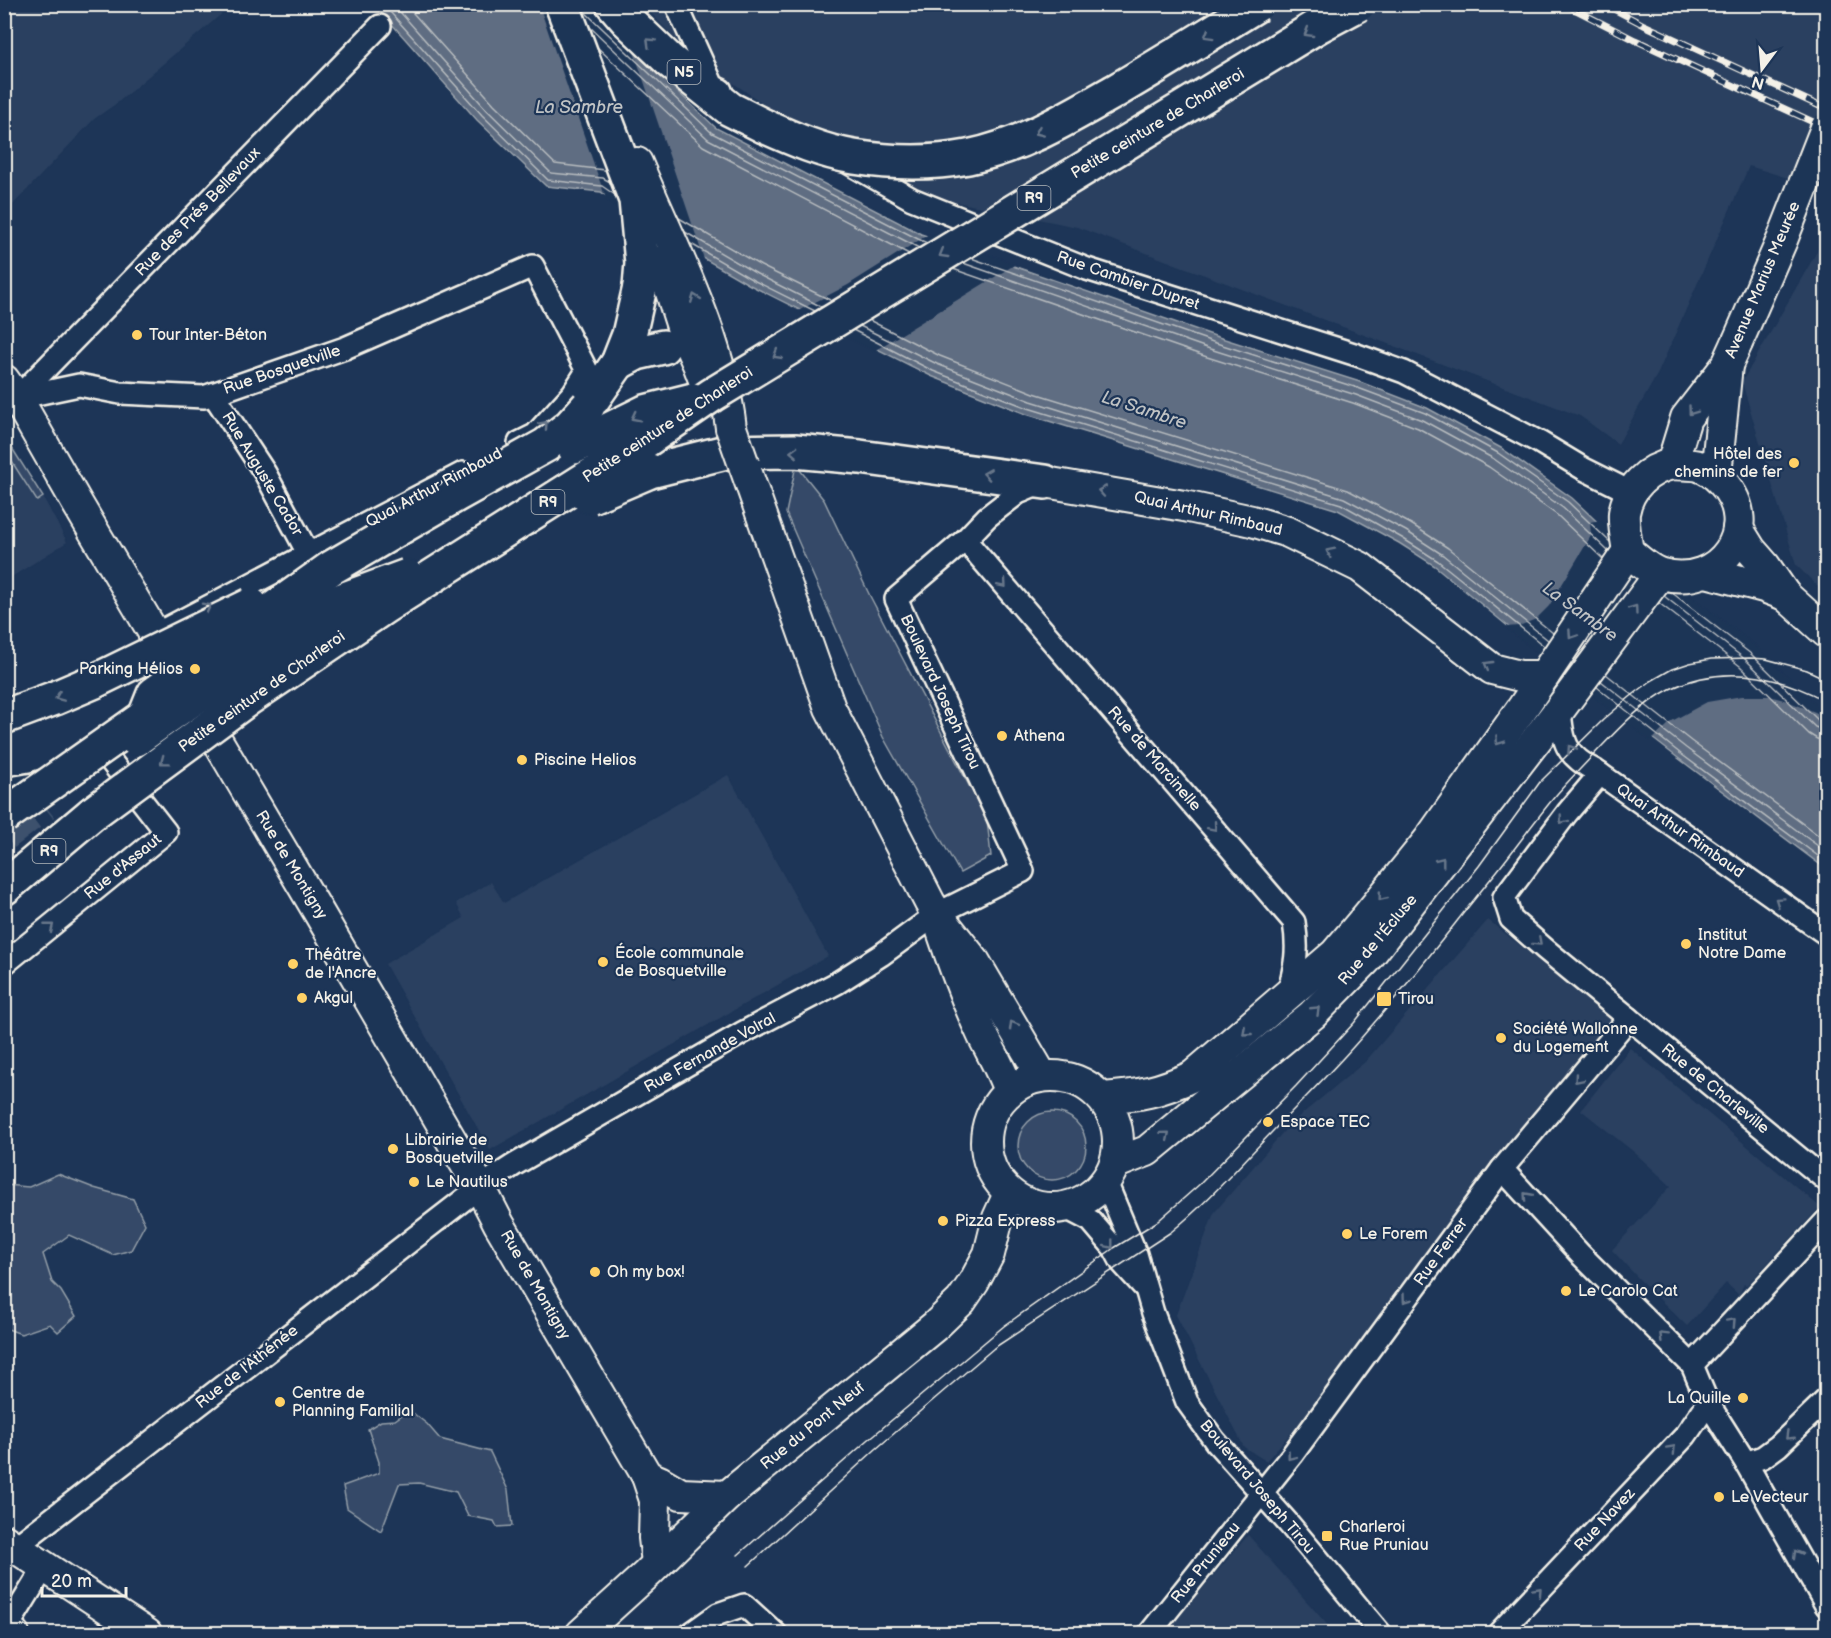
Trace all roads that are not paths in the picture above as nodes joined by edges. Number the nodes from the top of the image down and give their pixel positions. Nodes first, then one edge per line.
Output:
1 (562, 4) edge
2 (580, 4) edge
3 (613, 4) edge
4 (676, 4) edge
5 (1258, 4) edge
6 (1359, 4) edge
7 (380, 26) dead end
8 (1827, 128) edge
9 (636, 200) junction
10 (533, 266) joint
11 (1732, 354) junction
12 (700, 362) junction
13 (618, 363) junction
14 (11, 389) edge
15 (213, 394) junction
16 (1672, 464) junction
17 (1716, 475) junction
18 (1045, 482) junction
19 (1629, 496) junction
20 (1738, 528) junction
21 (965, 540) junction
22 (1626, 540) junction
23 (309, 555) junction
24 (361, 562) junction
25 (1684, 575) junction
26 (1785, 595) junction
27 (1827, 632) edge
28 (156, 634) junction
29 (1546, 673) junction
30 (190, 696) junction
31 (1569, 698) junction
32 (4, 717) edge
33 (106, 755) junction
34 (1600, 774) junction
35 (4, 789) edge
36 (4, 816) edge
37 (4, 888) edge
38 (937, 914) junction
39 (1827, 934) edge
40 (4, 963) edge
41 (1287, 995) junction
42 (1629, 1018) junction
43 (1042, 1076) junction
44 (1009, 1091) junction
45 (1102, 1098) junction
46 (1502, 1169) junction
47 (1111, 1172) junction
48 (1827, 1180) edge
49 (480, 1187) junction
50 (1009, 1194) junction
51 (1066, 1208) junction
52 (1827, 1221) edge
53 (1147, 1291) junction
54 (1692, 1365) junction
55 (1827, 1400) edge
56 (1708, 1403) junction
57 (1746, 1463) junction
58 (647, 1476) junction
59 (1262, 1493) junction
60 (728, 1496) junction
61 (8, 1547) edge
62 (657, 1563) junction
63 (45, 1566) junction
64 (1827, 1605) edge
65 (8, 1630) edge
66 (147, 1634) edge
67 (581, 1634) edge
68 (690, 1634) edge
69 (776, 1634) edge
70 (1149, 1634) edge
71 (1381, 1634) edge
72 (1498, 1634) edge

1 - 9 main road
12 -> 2 main road
5 -> 3 main road, N5, bridge
4 - 19 street, Rue Cambier Dupret
6 -> 12 main road, Petite ceinture de Charleroi / R9, bridge
7 - 14 street, Rue des Prés Bellevaux
8 - 11 main road, Avenue Marius Meurée, bridge
9 - 12 main road
9 - 13 main road
10 - 15 street, Rue Bosquetville
23 -> 10 street, Quai Arthur Rimbaud
11 -> 16 main road, Avenue Marius Meurée
11 - 17 main road, Avenue Marius Meurée
12 - 13 main road
12 -> 24 main road, bridge
12 -> 37 main road, Petite ceinture de Charleroi / R9, bridge
12 - 38 main road, bridge
18 -> 13 main road, bridge
14 - 15 street, Rue Bosquetville
14 - 28 main road, Rue de Montigny
15 - 23 street, Rue Auguste Cador
16 - 17 main road
16 - 19 main road
17 - 20 main road
18 - 21 street, Boulevard Joseph Tirou
29 -> 18 main road, Quai Arthur Rimbaud
19 - 22 main road
20 - 25 main road
20 - 26 main road
21 - 38 street, Boulevard Joseph Tirou
21 -> 41 street, Rue de Marcinelle
22 - 25 main road
22 -> 29 main road, Rue de l'Écluse
28 -> 23 street, Quai Arthur Rimbaud
24 -> 32 main road, bridge
24 - 36 main road, bridge
25 - 26 main road
31 -> 25 main road, Rue de l'Écluse
26 - 27 main road
28 - 30 main road, Rue de Montigny
29 -> 41 main road, Rue de l'Écluse
30 - 33 street
30 - 49 main road, Rue de Montigny
34 -> 31 street, Quai Arthur Rimbaud
47 -> 31 main road, Rue de l'Écluse
33 - 35 street
40 -> 33 street, Rue d'Assaut
39 -> 34 street, Quai Arthur Rimbaud
34 -> 42 street, Rue de Charleville
43 -> 38 main road
38 - 44 main road
38 - 49 street, Rue Fernande Volral
41 -> 45 main road, Rue de l'Écluse
42 -> 46 street, Rue Ferrer
42 - 48 street, Rue de Charleville
43 - 44 main road
43 - 45 main road
44 - 50 main road
45 - 47 main road
54 -> 46 street
46 -> 59 street, Rue Ferrer
47 - 51 main road
47 - 53 street, Boulevard Joseph Tirou
49 - 58 main road, Rue de Montigny
49 - 61 street, Rue de l'Athénée
50 - 51 main road
50 - 60 main road, Rue du Pont Neuf
51 -> 53 street, Boulevard Joseph Tirou
54 -> 52 street
53 - 59 street, Boulevard Joseph Tirou
54 - 56 street
55 -> 57 street
56 - 57 street
72 -> 56 street, Rue Navez
64 -> 57 street
58 - 60 main road
58 - 62 main road, Rue de Montigny
59 - 70 street, Rue Prunieau
59 - 71 street, Boulevard Joseph Tirou
60 - 62 main road, Rue du Pont Neuf
61 - 63 main road
62 - 67 main road, Rue du Pont Neuf
63 - 65 street
63 - 66 main road
68 - 69 street

